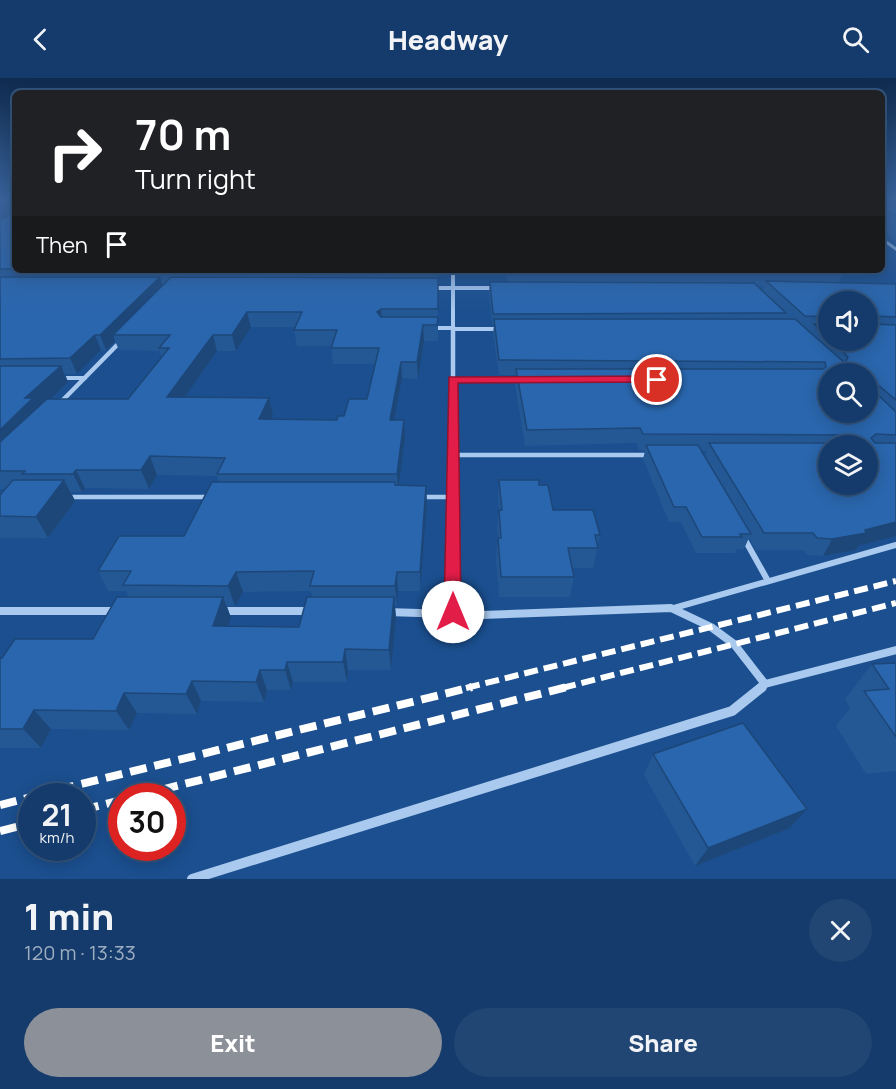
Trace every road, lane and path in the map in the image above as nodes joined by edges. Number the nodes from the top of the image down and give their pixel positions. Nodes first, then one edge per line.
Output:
1 (453, 273) edge
2 (430, 288) edge
3 (452, 288) junction
4 (500, 288) edge
5 (429, 328) edge
6 (452, 328) junction
7 (499, 329) edge
8 (123, 339) edge
9 (53, 378) edge
10 (85, 378) junction
11 (452, 380) junction
12 (523, 380) edge
13 (54, 410) edge
14 (453, 455) junction
15 (650, 455) edge
16 (60, 497) edge
17 (214, 497) edge
18 (417, 497) edge
19 (453, 497) junction
20 (741, 532) edge
21 (896, 545) edge
22 (768, 581) junction
23 (671, 608) junction
24 (0, 611) edge
25 (131, 611) edge
26 (214, 611) edge
27 (322, 611) edge
28 (381, 612) edge
29 (453, 612) junction
30 (896, 650) edge
31 (765, 684) junction
32 (192, 879) edge

1 - 3 street
2 - 3 street
3 - 4 street
3 - 6 street
5 - 6 lane
6 - 7 lane
6 - 11 street
8 - 10 street
9 - 10 lane
10 - 13 street
11 - 12 lane
11 - 14 street
14 - 15 lane
14 - 19 street
16 - 17 lane
18 - 19 lane
19 - 29 street
20 - 22 lane
21 - 22 lane
22 - 23 lane
23 - 29 street
23 - 31 street
24 - 25 street
26 - 27 street
28 - 29 street
30 - 31 street
31 - 32 street

